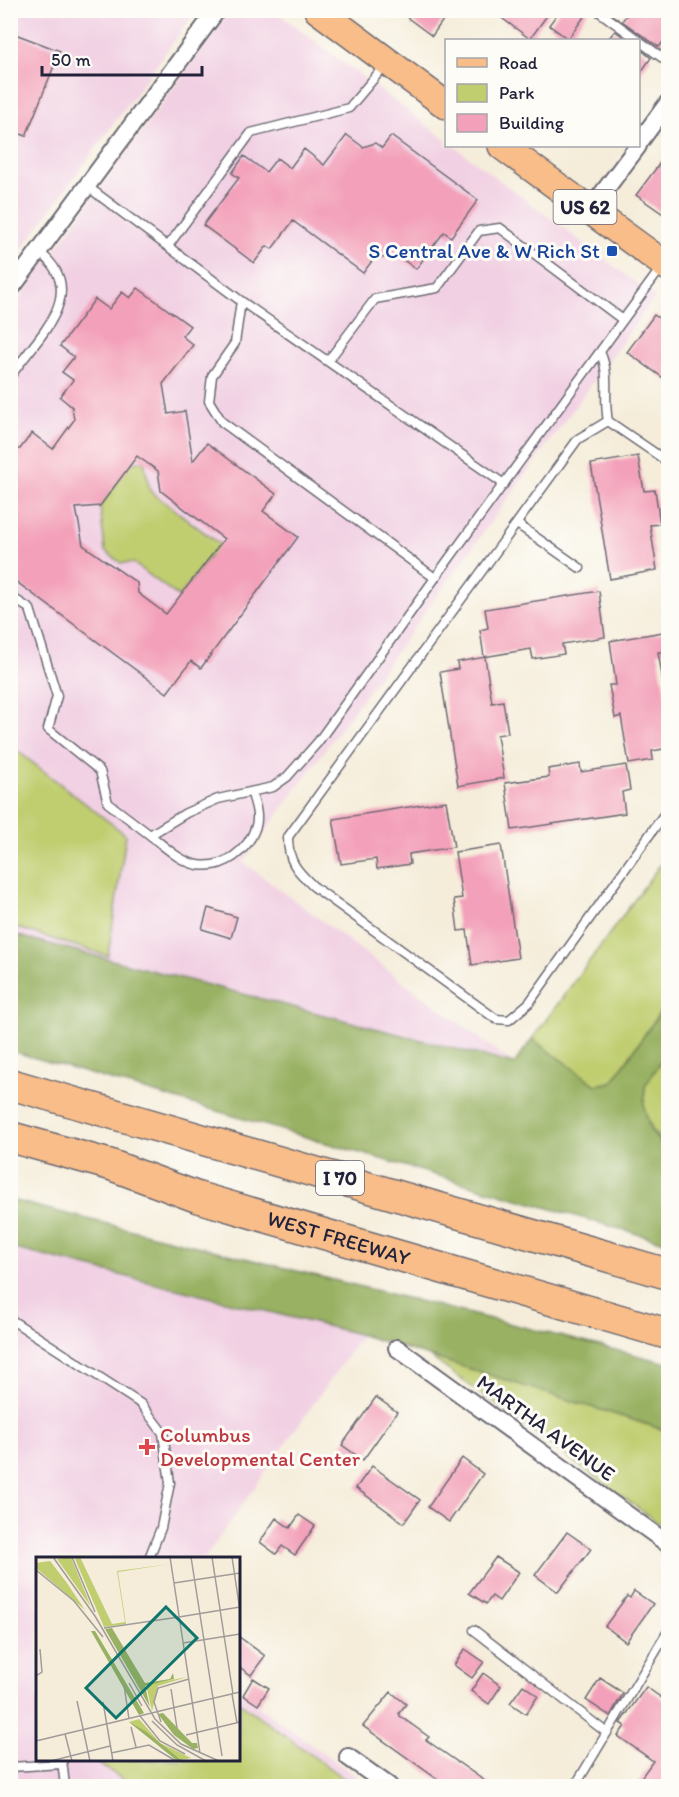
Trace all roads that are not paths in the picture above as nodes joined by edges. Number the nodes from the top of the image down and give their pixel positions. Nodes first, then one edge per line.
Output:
1 (217, 10) edge
2 (318, 10) edge
3 (597, 10) edge
4 (637, 39) edge
5 (640, 41) edge
6 (387, 62) junction
7 (669, 62) edge
8 (669, 103) edge
9 (445, 104) edge
10 (640, 142) edge
11 (503, 147) edge
12 (637, 147) edge
13 (88, 187) junction
14 (590, 210) junction
15 (168, 246) junction
16 (39, 252) junction
17 (666, 266) edge
18 (10, 290) edge
19 (242, 301) junction
20 (623, 320) junction
21 (600, 352) junction
22 (328, 361) junction
23 (10, 377) edge
24 (608, 421) junction
25 (669, 462) edge
26 (504, 484) junction
27 (517, 524) junction
28 (580, 567) dead end
29 (435, 578) junction
30 (10, 596) edge
31 (252, 794) junction
32 (669, 809) edge
33 (150, 835) junction
34 (10, 1084) edge
35 (10, 1137) edge
36 (669, 1274) edge
37 (10, 1319) edge
38 (669, 1334) edge
39 (397, 1348) dead end
40 (669, 1544) edge
41 (149, 1557) edge
42 (474, 1630) dead end
43 (669, 1631) edge
44 (608, 1733) junction
45 (348, 1757) dead end
46 (62, 1762) edge
47 (10, 1767) edge
48 (65, 1786) edge
49 (389, 1786) edge
50 (575, 1786) edge

1 - 13 street
2 - 6 main road
3 - 4 lane
5 - 7 lane
6 - 9 main road
6 - 15 lane
8 - 10 street
11 - 14 main road, US 62
12 - 14 street
13 - 15 lane
13 - 16 street
14 - 17 main road, US 62
15 - 19 lane
16 - 18 street
16 - 23 lane
17 - 20 lane
19 - 22 lane
19 - 29 lane
20 - 21 lane
20 - 22 lane
21 - 24 lane
21 - 26 lane
22 - 26 lane
24 - 25 lane
24 - 27 lane
26 - 29 lane
27 - 28 lane
27 - 32 lane
29 - 31 lane
30 - 33 lane
31 - 33 lane
31 - 33 lane
34 - 36 highway, I 70
35 - 38 highway, WEST FREEWAY
37 - 41 lane
39 - 40 street, MARTHA AVENUE
42 - 44 lane
43 - 44 lane
44 - 50 lane
45 - 49 street
46 - 47 lane
46 - 48 lane

